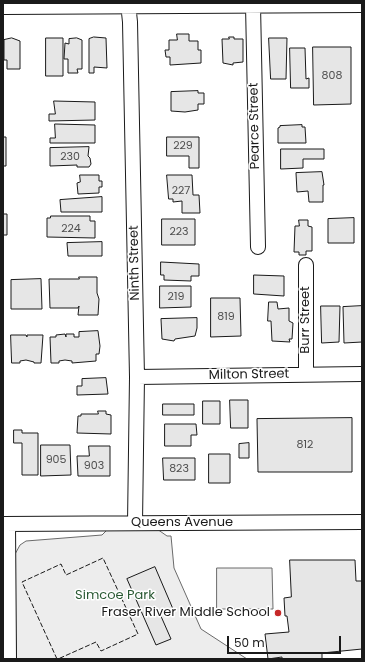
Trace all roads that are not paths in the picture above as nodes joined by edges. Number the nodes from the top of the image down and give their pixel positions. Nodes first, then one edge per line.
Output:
1 (128, 4) edge
2 (253, 5) junction
3 (362, 5) edge
4 (3, 7) edge
5 (258, 247) dead end
6 (306, 265) dead end
7 (306, 374) junction
8 (362, 374) edge
9 (137, 376) junction
10 (362, 522) edge
11 (134, 523) junction
12 (6, 524) edge
13 (9, 659) edge

1 - 2 street
1 - 4 street
1 - 9 street, Ninth Street
2 - 3 street
2 - 5 street, Pearce Street
6 - 7 street, Burr Street
7 - 8 street, Milton Street
7 - 9 street, Milton Street
9 - 11 street, Ninth Street
10 - 11 street, Queens Avenue
11 - 12 street, Queens Avenue
12 - 13 street

